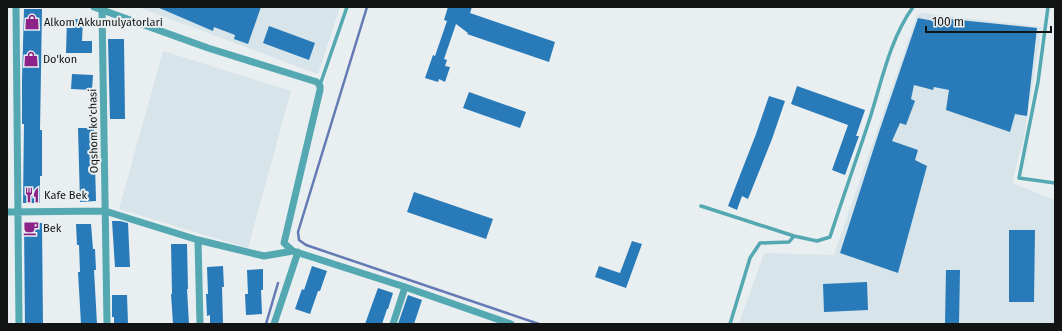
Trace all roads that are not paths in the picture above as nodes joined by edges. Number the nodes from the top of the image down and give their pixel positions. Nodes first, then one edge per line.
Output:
1 (16, 7) edge
2 (94, 7) edge
3 (347, 7) edge
4 (913, 7) edge
5 (1048, 7) edge
6 (102, 10) junction
7 (320, 86) junction
8 (1055, 183) edge
9 (701, 206) dead end
10 (105, 211) junction
11 (7, 212) edge
12 (18, 212) junction
13 (794, 236) junction
14 (198, 240) junction
15 (295, 252) junction
16 (405, 287) junction
17 (497, 322) edge
18 (19, 324) edge
19 (107, 324) edge
20 (200, 324) edge
21 (274, 324) edge
22 (393, 324) edge
23 (511, 324) edge
24 (730, 324) edge

1 - 12 street
2 - 6 street
3 - 7 lane
4 - 13 lane
5 - 8 lane
6 - 7 street
6 - 10 street, Oqshom ko'chasi
7 - 15 street
9 - 13 lane
10 - 12 street
10 - 14 street
10 - 19 street, Oqshom ko'chasi
11 - 12 street
12 - 18 street
13 - 24 lane
14 - 15 street
14 - 20 street
15 - 16 street
15 - 21 street
16 - 17 street
16 - 22 street
17 - 23 street

